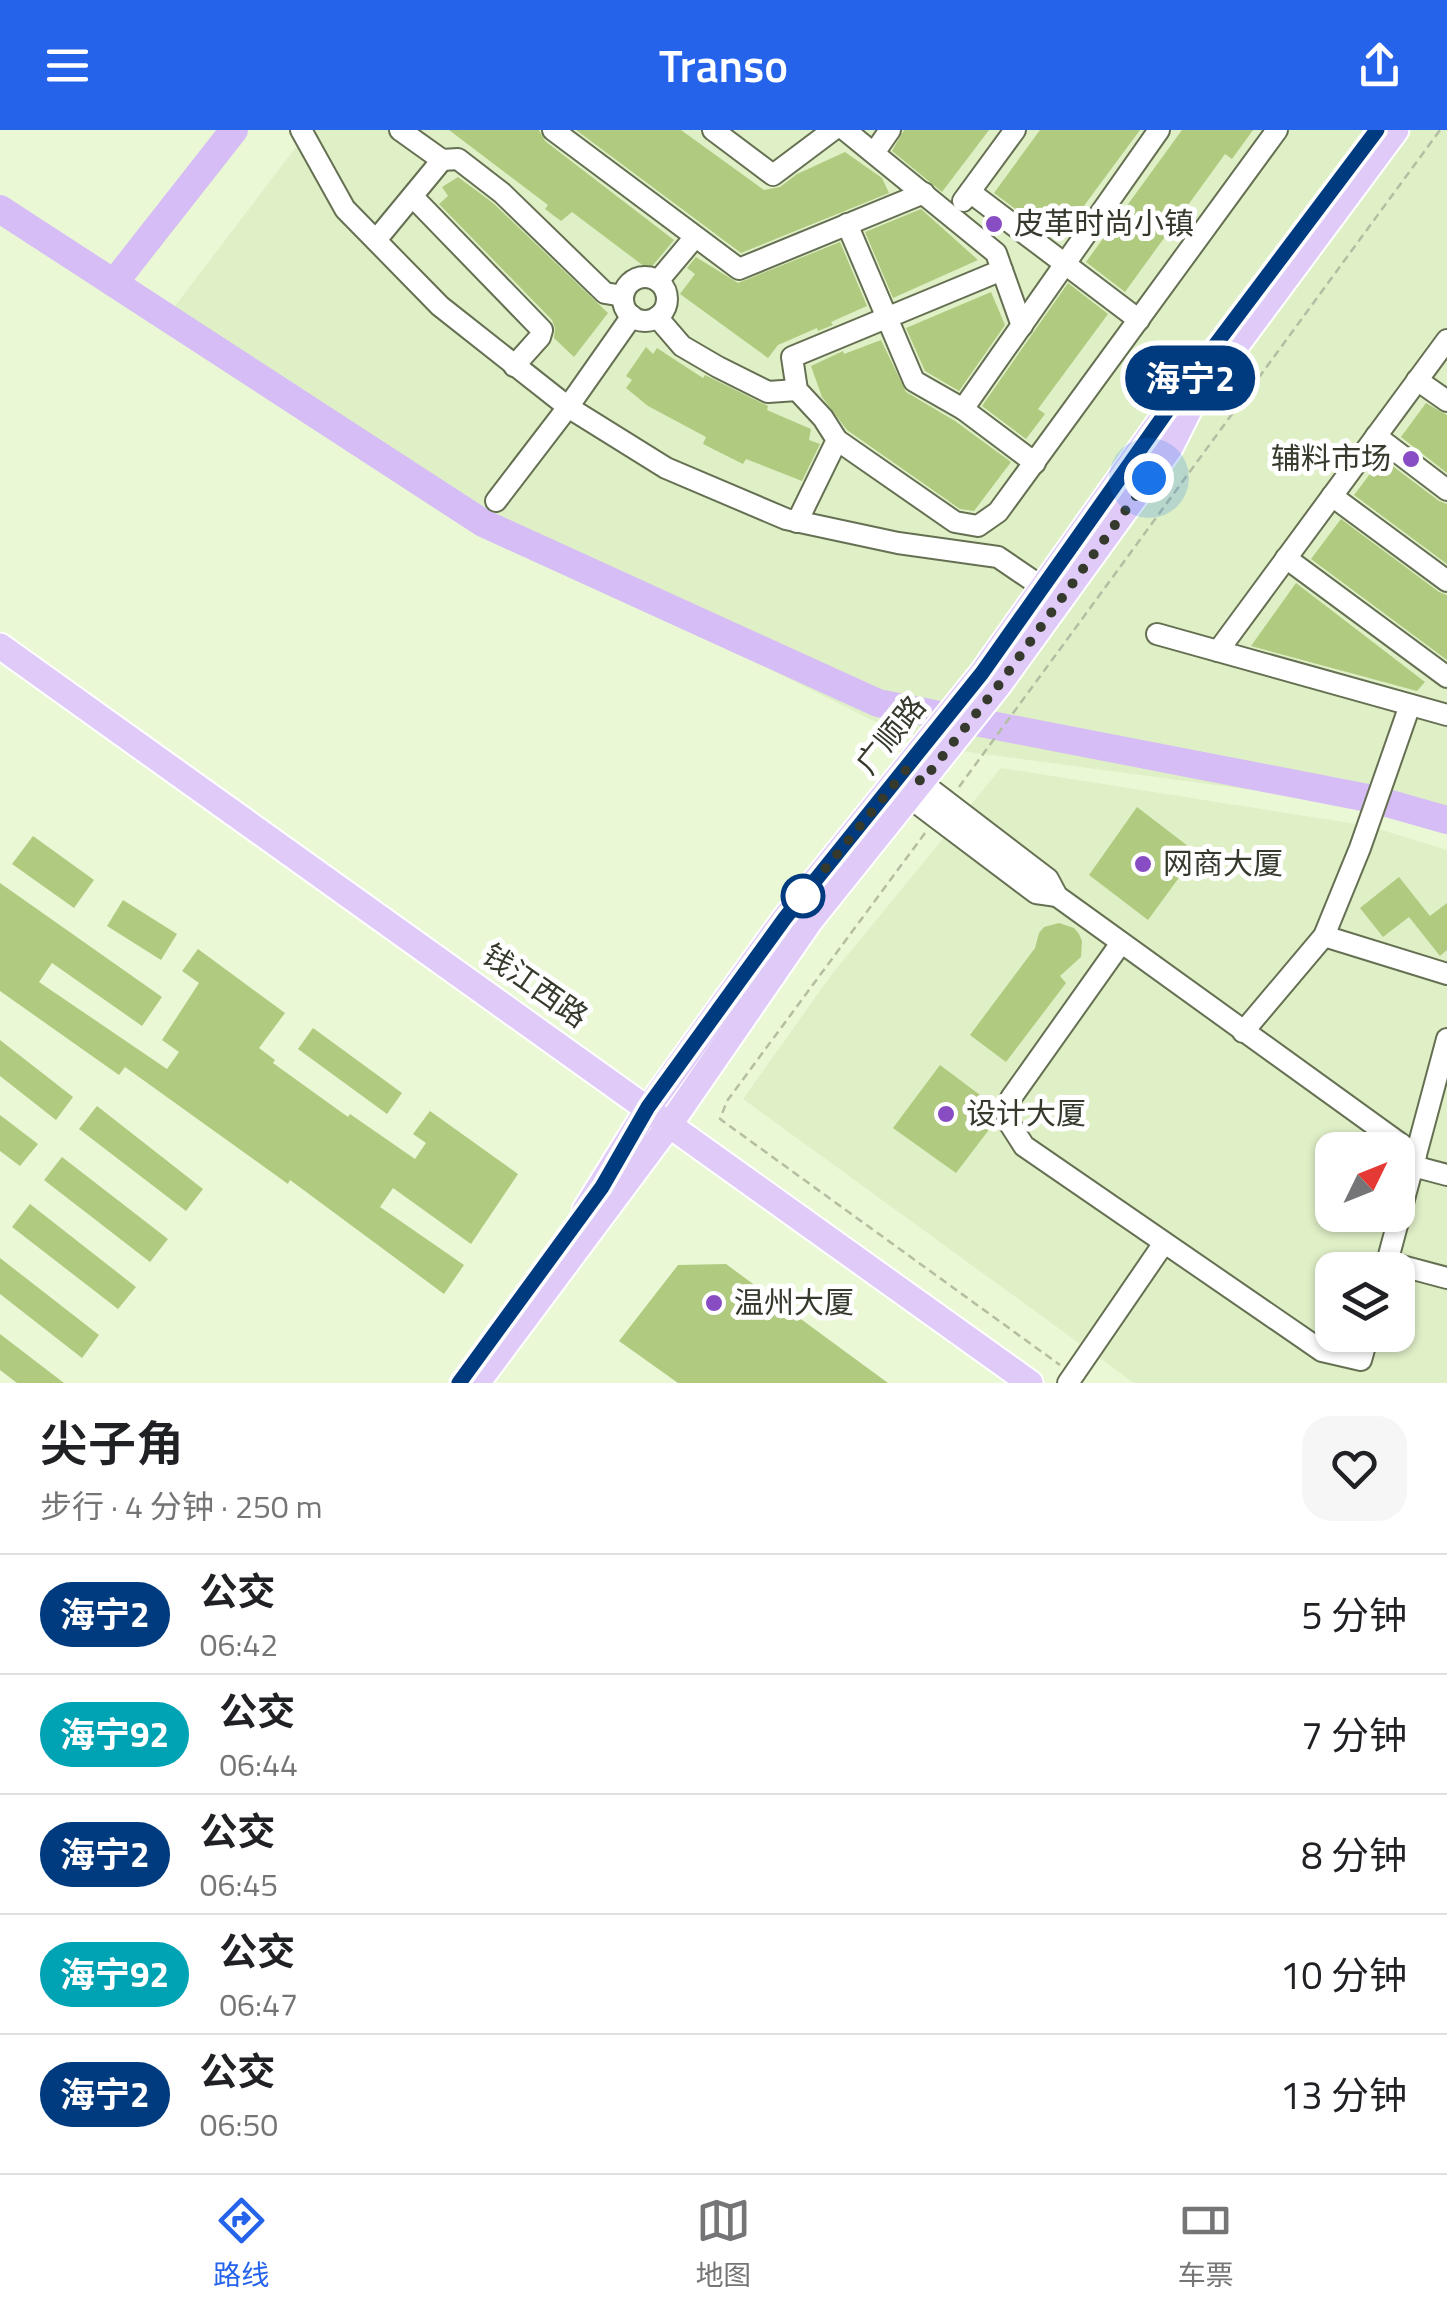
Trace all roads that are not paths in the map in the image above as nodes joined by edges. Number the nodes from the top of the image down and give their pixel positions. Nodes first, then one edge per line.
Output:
1 (301, 130) edge
2 (400, 130) edge
3 (553, 130) edge
4 (713, 130) edge
5 (833, 130) edge
6 (845, 130) edge
7 (890, 130) edge
8 (1014, 130) edge
9 (1159, 130) edge
10 (1277, 130) edge
11 (1377, 130) edge
12 (1396, 130) edge
13 (874, 153) junction
14 (442, 160) junction
15 (970, 192) junction
16 (924, 193) junction
17 (413, 197) junction
18 (952, 216) junction
19 (847, 224) junction
20 (695, 236) junction
21 (376, 240) junction
22 (1064, 266) junction
23 (1002, 270) junction
24 (658, 281) junction
25 (627, 306) junction
26 (657, 317) junction
27 (886, 318) junction
28 (1139, 320) junction
29 (1022, 326) junction
30 (1447, 340) edge
31 (514, 366) junction
32 (1418, 380) junction
33 (797, 390) junction
34 (1447, 402) edge
35 (568, 407) junction
36 (963, 409) junction
37 (1376, 436) junction
38 (837, 440) junction
39 (1035, 463) junction
40 (1447, 490) edge
41 (1332, 496) junction
42 (496, 502) dead end
43 (797, 522) junction
44 (1286, 558) junction
45 (1447, 581) edge
46 (1045, 589) junction
47 (1157, 634) dead end
48 (0, 646) edge
49 (1218, 651) junction
50 (1447, 677) edge
51 (990, 679) junction
52 (1410, 705) junction
53 (1447, 715) edge
54 (915, 774) junction
55 (1324, 936) junction
56 (1121, 943) junction
57 (1447, 974) edge
58 (1243, 1032) junction
59 (1447, 1039) edge
60 (1442, 1079) edge
61 (648, 1107) junction
62 (670, 1124) junction
63 (1376, 1132) edge
64 (1415, 1158) edge
65 (1415, 1161) edge
66 (1447, 1175) edge
67 (1164, 1243) junction
68 (1415, 1272) edge
69 (1447, 1278) edge
70 (1315, 1346) edge
71 (1326, 1352) edge
72 (1363, 1352) edge
73 (1071, 1379) edge
74 (459, 1383) edge
75 (476, 1383) edge
76 (1030, 1383) edge

1 - 21 street
2 - 14 street
3 - 20 street
4 - 5 street
6 - 13 street
7 - 13 street
8 - 15 street
9 - 22 street
10 - 28 street
11 - 46 main road, 广顺路
12 - 51 main road, 广顺路
13 - 16 street
14 - 17 street
14 - 25 street
15 - 18 street
15 - 22 street
16 - 18 street
16 - 19 street
17 - 21 street
17 - 31 street
18 - 23 street
19 - 20 street
19 - 27 street
20 - 24 street
21 - 31 street
22 - 28 street
22 - 29 street
23 - 27 street
23 - 29 street
24 - 25 street
24 - 26 street
25 - 26 street
25 - 35 street
26 - 33 street
27 - 33 street
27 - 36 street
28 - 39 street
29 - 36 street
30 - 32 street
31 - 35 street
32 - 34 street
32 - 37 street
33 - 38 street
35 - 42 street
35 - 43 street
36 - 39 street
37 - 40 street
37 - 41 street
38 - 39 street
38 - 43 street
41 - 44 street
41 - 45 street
43 - 46 street
44 - 49 street
44 - 50 street
46 - 51 main road, 广顺路
47 - 49 street
48 - 61 main road, 钱江西路
49 - 52 street
51 - 54 main road, 广顺路
52 - 53 street
52 - 55 street
54 - 56 street
54 - 61 main road, 广顺路
54 - 62 main road, 广顺路
55 - 57 street
55 - 58 street
56 - 58 street
56 - 67 street
58 - 63 street
59 - 60 street
60 - 64 street
61 - 62 main road, 钱江西路
61 - 74 main road, 广顺路
62 - 75 main road, 广顺路
62 - 76 main road, 钱江西路
65 - 66 street
67 - 70 street
67 - 73 street
68 - 69 street
71 - 72 street

